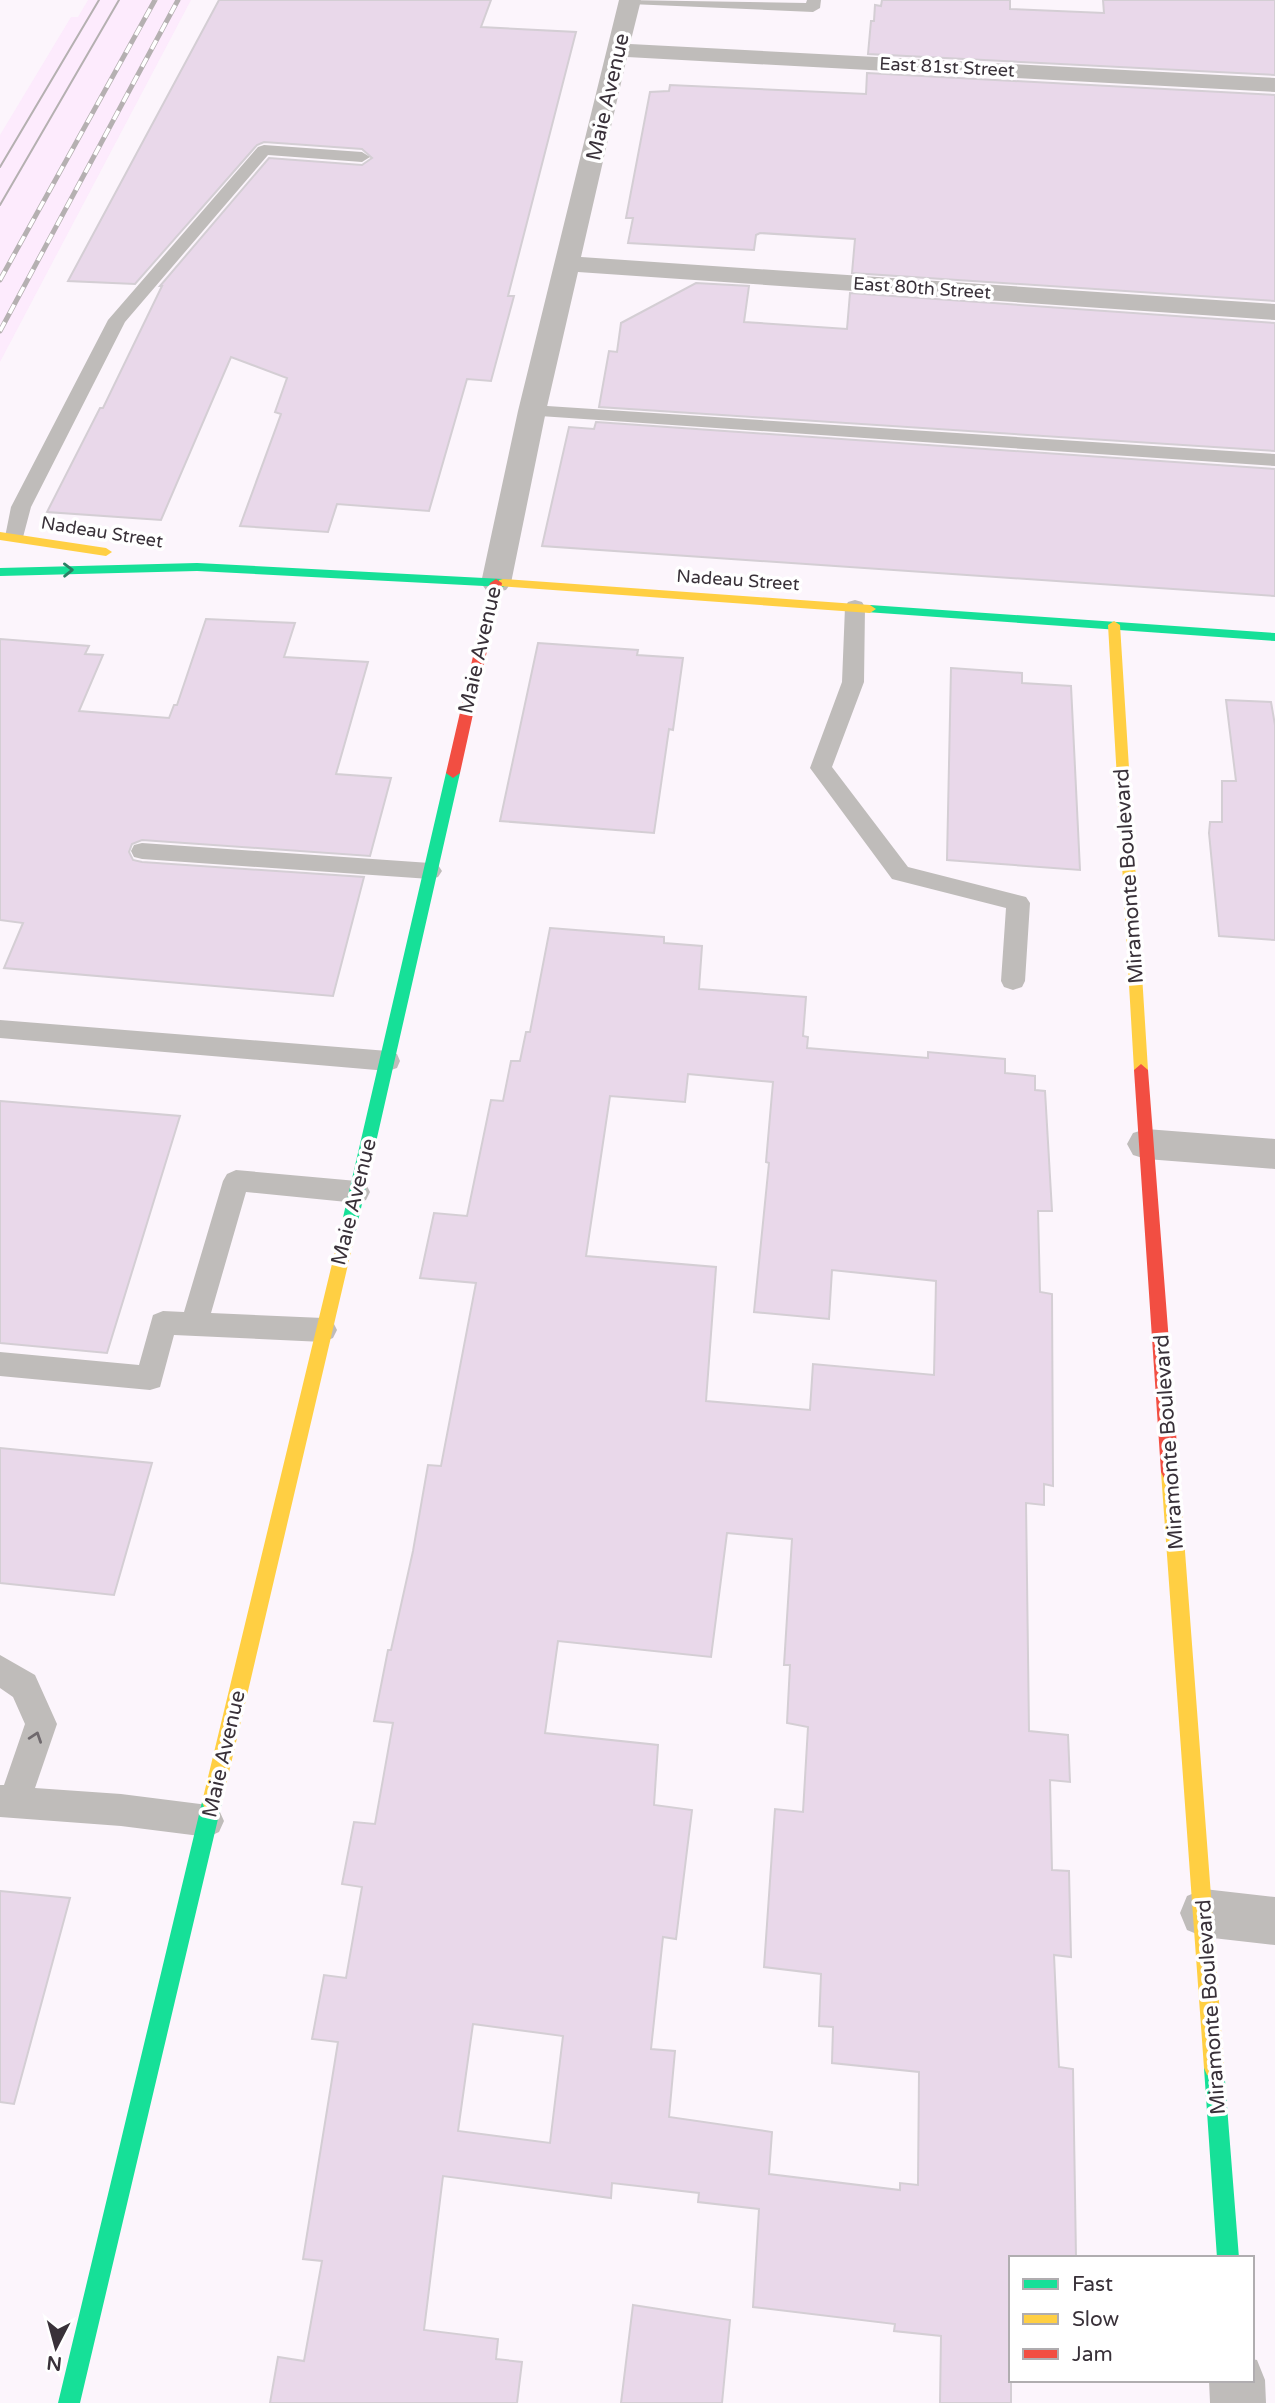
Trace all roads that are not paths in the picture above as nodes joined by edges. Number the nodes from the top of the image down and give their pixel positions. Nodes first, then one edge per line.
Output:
1 (630, 0) edge
2 (814, 0) edge
3 (619, 50) junction
4 (1275, 85) edge
5 (362, 157) dead end
6 (569, 264) junction
7 (1275, 312) edge
8 (532, 411) junction
9 (1275, 460) edge
10 (7, 537) edge
11 (197, 567) junction
12 (0, 572) edge
13 (496, 583) junction
14 (855, 607) junction
15 (1114, 625) junction
16 (1275, 637) edge
17 (142, 851) dead end
18 (430, 871) junction
19 (1013, 981) dead end
20 (0, 1029) edge
21 (388, 1061) junction
22 (1146, 1144) junction
23 (1275, 1154) edge
24 (356, 1192) junction
25 (194, 1324) junction
26 (323, 1330) junction
27 (0, 1364) edge
28 (0, 1670) edge
29 (7, 1802) edge
30 (208, 1821) junction
31 (1205, 1913) junction
32 (1275, 1921) edge
33 (1228, 2256) edge
34 (1237, 2382) edge
35 (69, 2403) edge
36 (1238, 2403) edge

1 - 2 lane
1 - 3 street, Maie Avenue
3 - 4 street, East 81st Street
3 - 6 street, Maie Avenue
5 - 10 lane
6 - 7 street, East 80th Street
6 - 8 street, Maie Avenue
8 - 9 lane
8 - 13 street, Maie Avenue
10 - 11 street, Nadeau Street
12 -> 11 street, Nadeau Street
11 - 13 street, Nadeau Street
13 - 14 street, Nadeau Street
13 - 18 street, Maie Avenue
14 - 15 street, Nadeau Street
14 - 19 lane
15 - 16 street, Nadeau Street
15 - 22 street, Miramonte Boulevard
17 - 18 lane
18 - 21 street, Maie Avenue
20 - 21 lane
21 - 24 street, Maie Avenue
22 - 23 street
22 - 31 street, Miramonte Boulevard
24 - 25 lane
24 - 26 street, Maie Avenue
25 - 26 lane
25 - 27 lane
26 - 30 street, Maie Avenue
29 -> 28 lane
29 - 30 lane
30 - 35 street, Maie Avenue
31 - 32 street
31 - 33 street, Miramonte Boulevard
34 - 36 street

